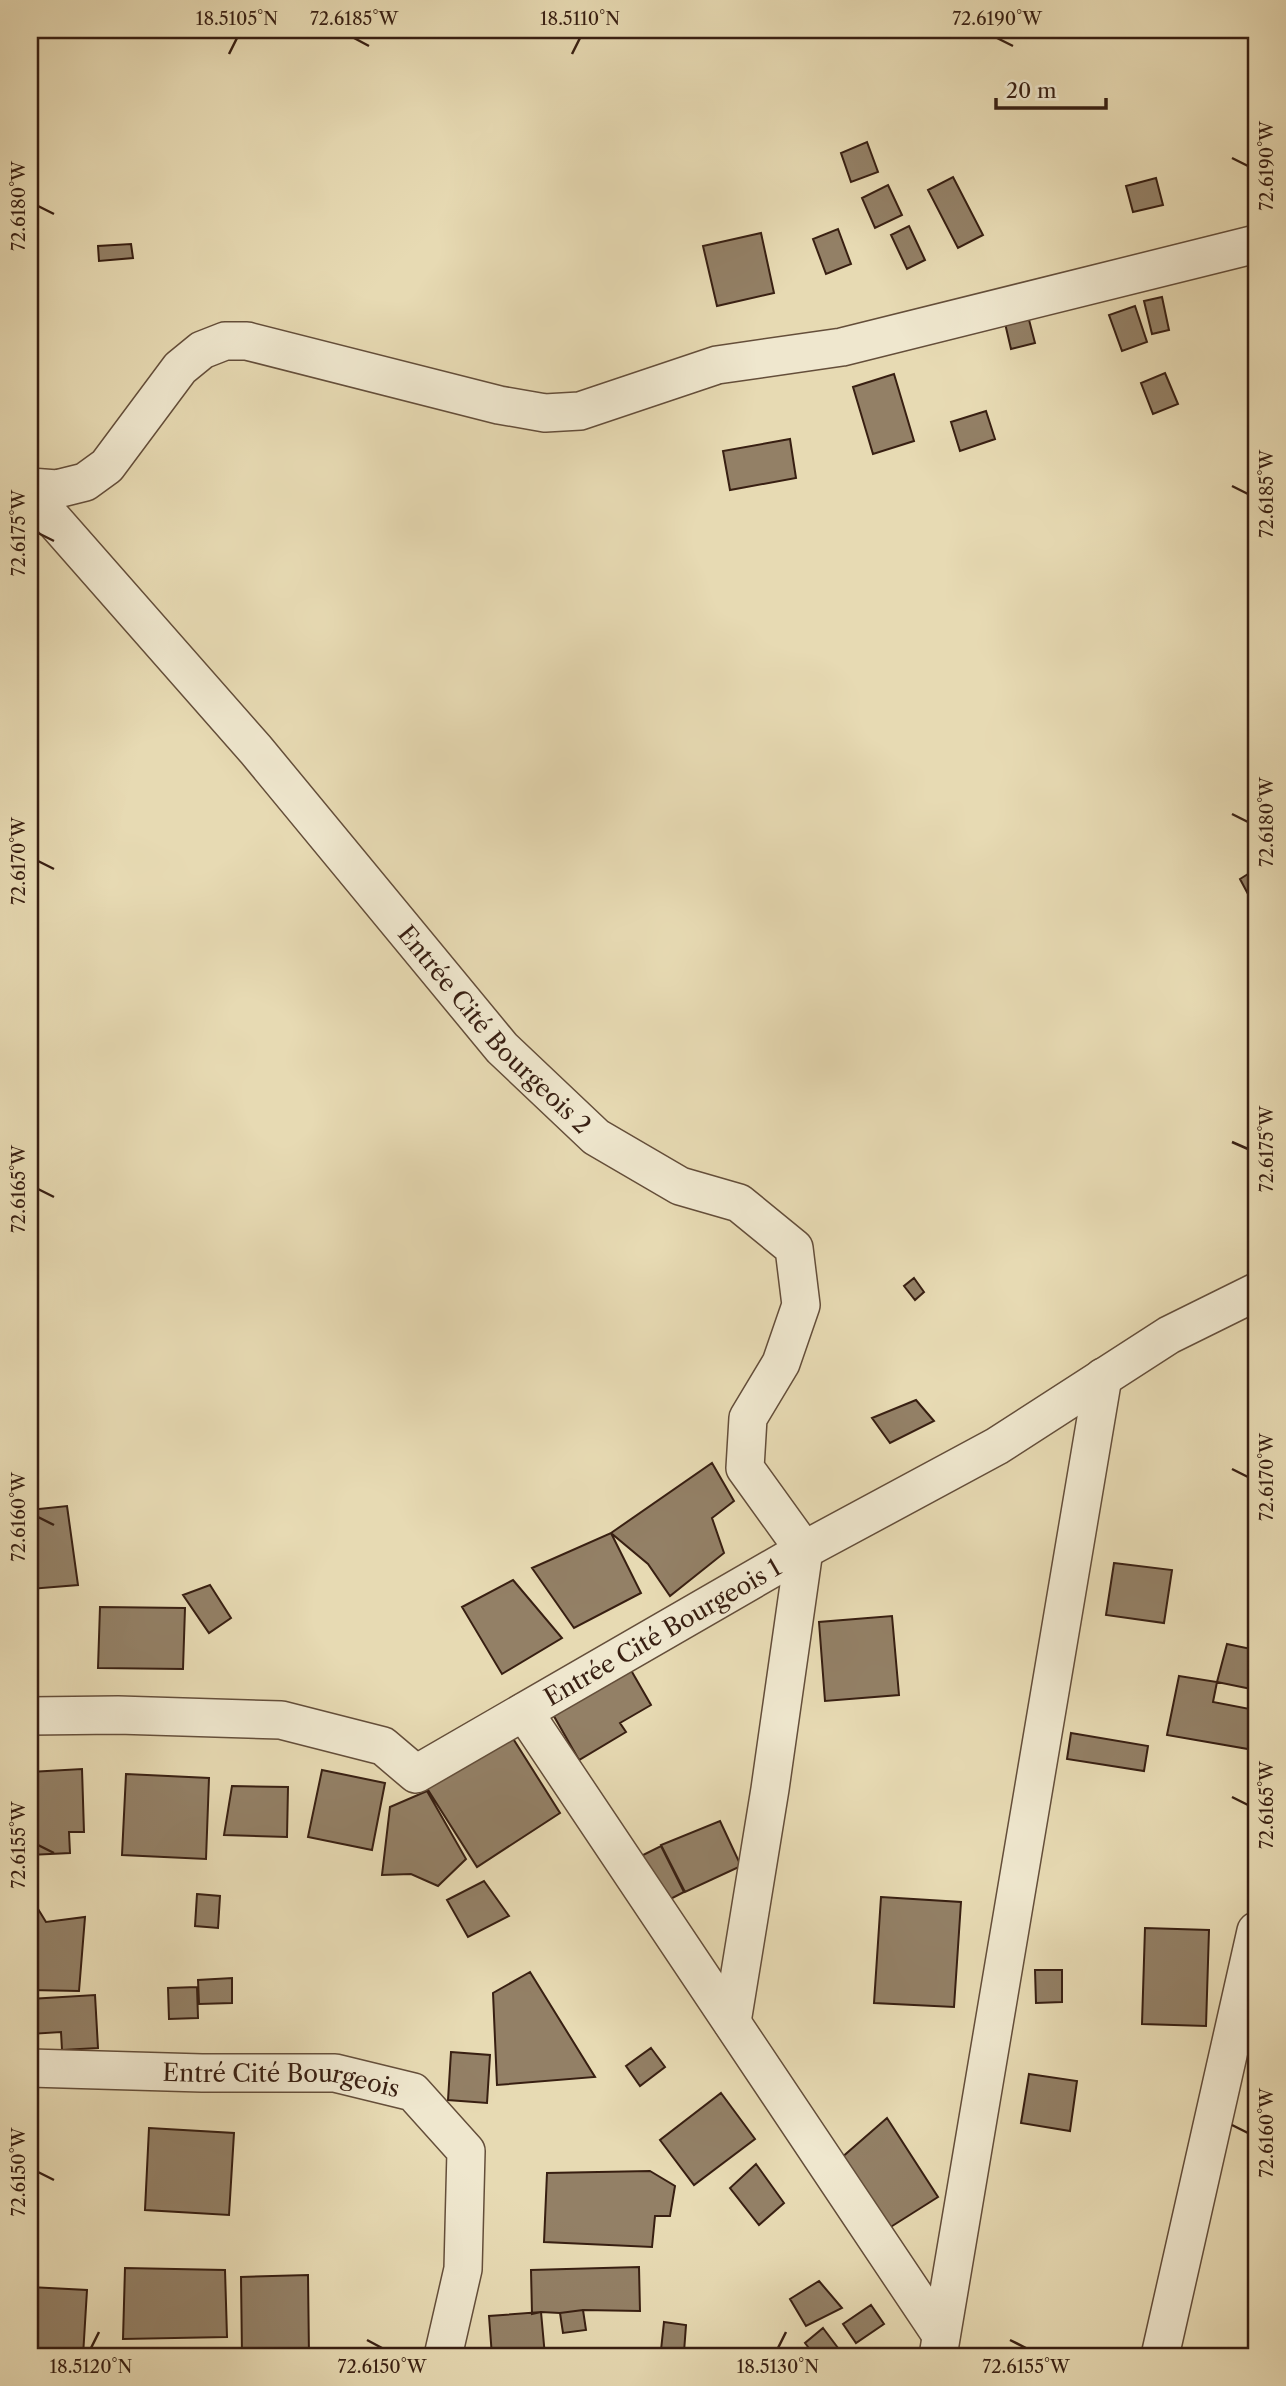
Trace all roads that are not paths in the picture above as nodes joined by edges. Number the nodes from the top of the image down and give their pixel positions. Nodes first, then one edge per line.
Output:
1 (1256, 244) edge
2 (30, 487) edge
3 (30, 493) edge
4 (1256, 1292) edge
5 (1103, 1377) junction
6 (804, 1550) junction
7 (524, 1712) junction
8 (30, 1716) edge
9 (1256, 1931) edge
10 (732, 2022) junction
11 (30, 2068) edge
12 (940, 2346) edge
13 (443, 2356) edge
14 (1160, 2356) edge

1 - 2 street
3 - 6 street, Entrée Cité Bourgeois 2
4 - 5 street, Entrée Cité Bourgeois 1
5 - 6 street, Entrée Cité Bourgeois 1
5 - 12 street
6 - 7 street, Entrée Cité Bourgeois 1
6 - 10 street
7 - 8 street, Entrée Cité Bourgeois 1
7 - 10 street
9 - 14 street
10 - 12 street
11 - 13 street, Entré Cité Bourgeois

